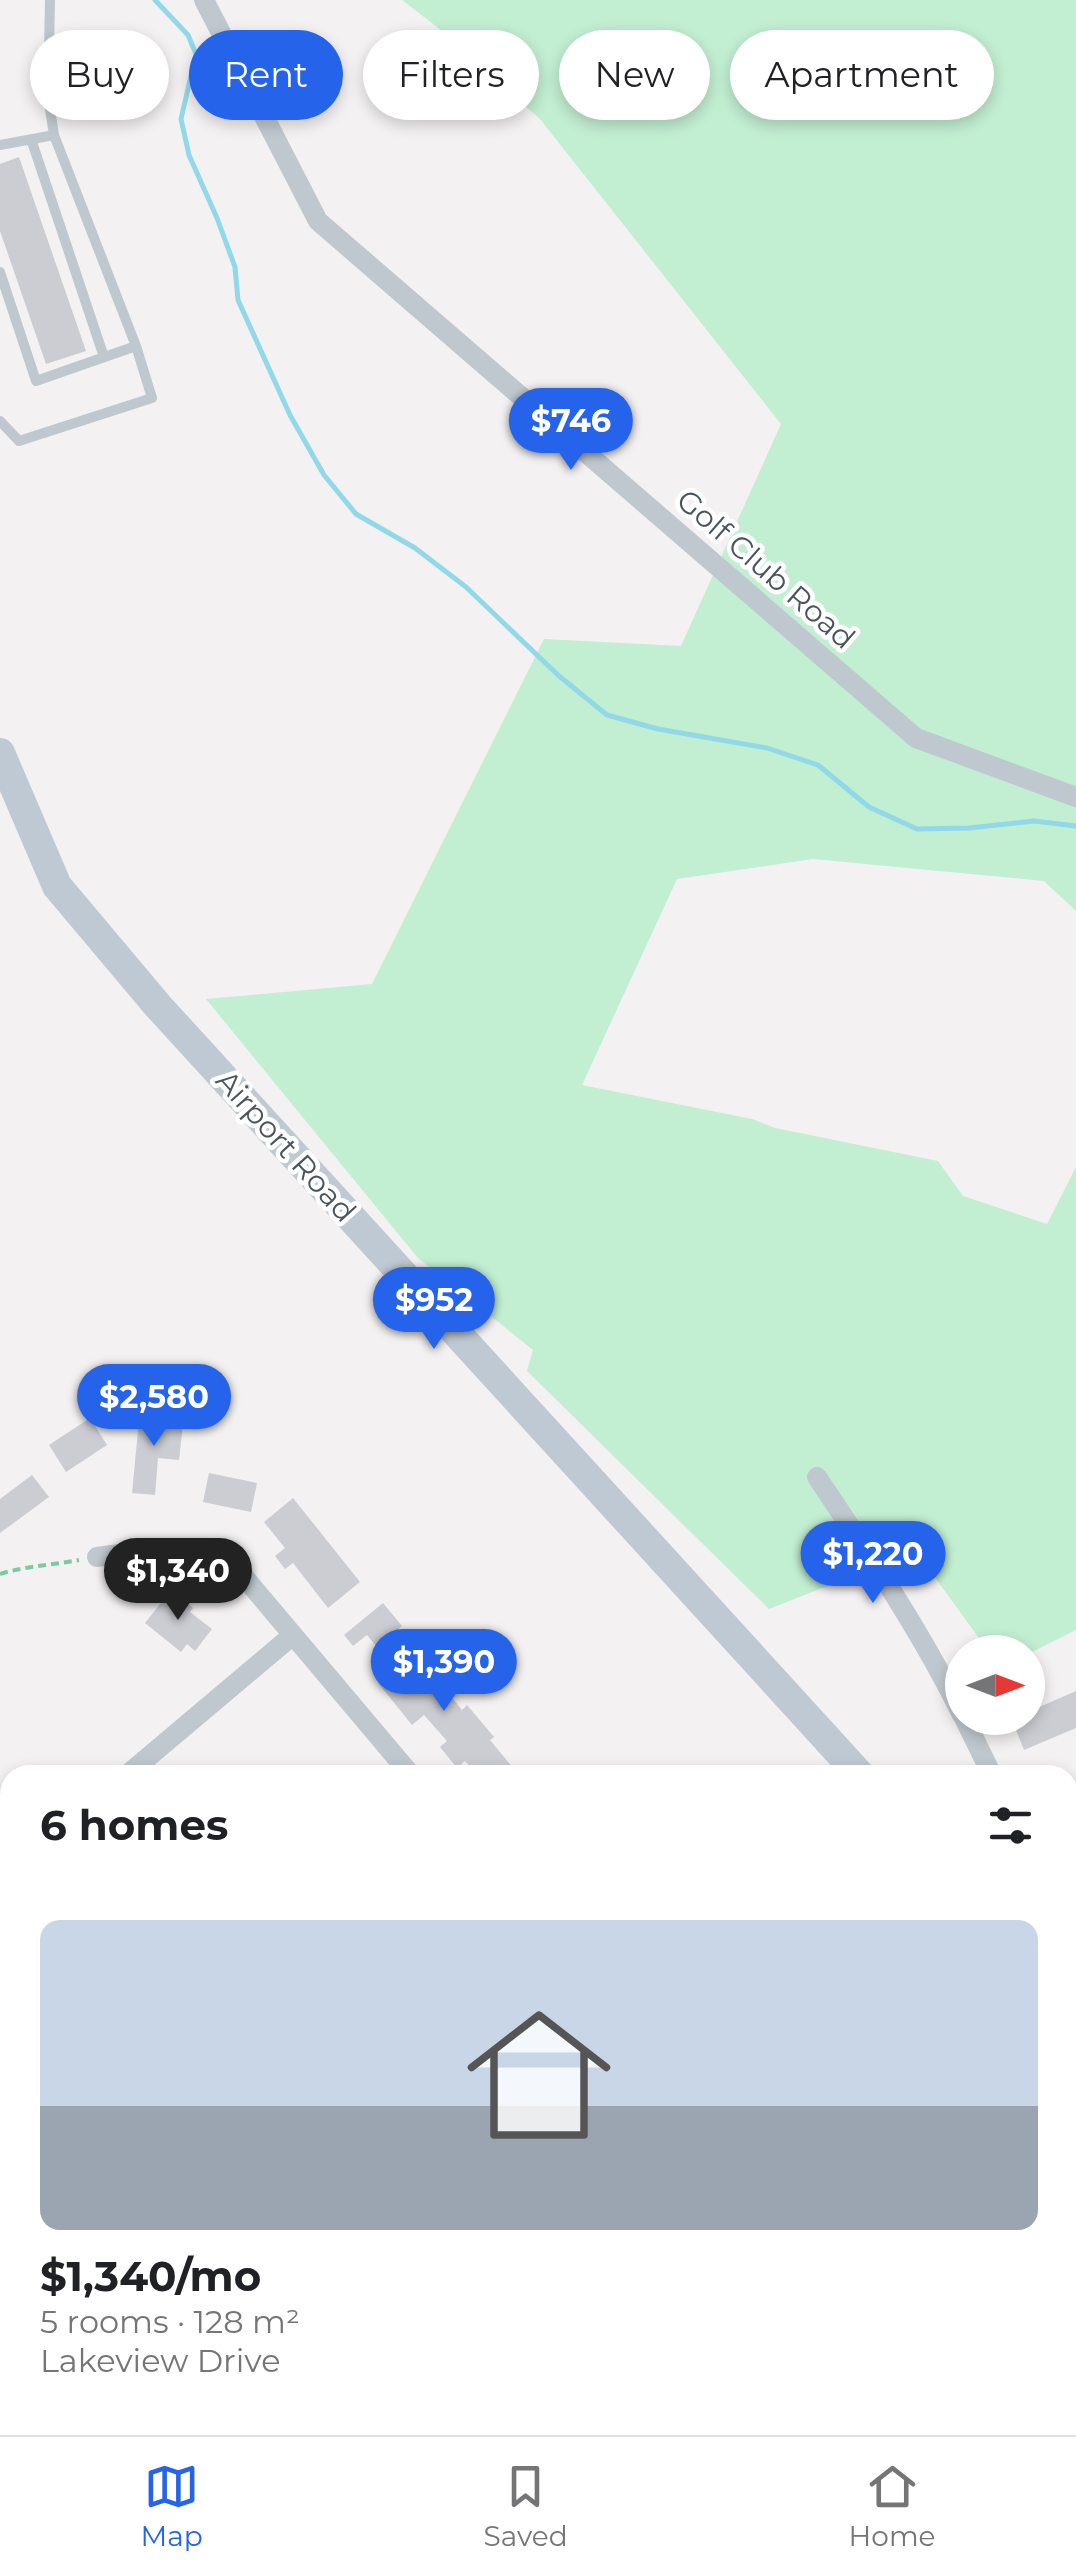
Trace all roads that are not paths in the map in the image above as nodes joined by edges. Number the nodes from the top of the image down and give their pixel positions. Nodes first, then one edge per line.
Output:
1 (50, 0) edge
2 (204, 0) edge
3 (54, 135) junction
4 (31, 139) junction
5 (0, 145) edge
6 (0, 272) edge
7 (136, 346) junction
8 (104, 357) junction
9 (0, 421) edge
10 (0, 754) edge
11 (1076, 797) edge
12 (817, 1477) dead end
13 (96, 1556) road end
14 (292, 1635) junction
15 (945, 1681) edge
16 (972, 1735) edge
17 (140, 1765) edge
18 (402, 1765) edge
19 (851, 1765) edge
20 (987, 1765) edge

1 - 3 lane
2 - 11 street, Golf Club Road
3 - 4 lane
3 - 7 lane
4 - 5 lane
4 - 8 lane
6 - 8 lane
7 - 8 lane
7 - 9 lane
10 - 19 main road, Airport Road
12 - 15 street
13 - 14 street
14 - 17 street
14 - 18 street
16 - 20 street

